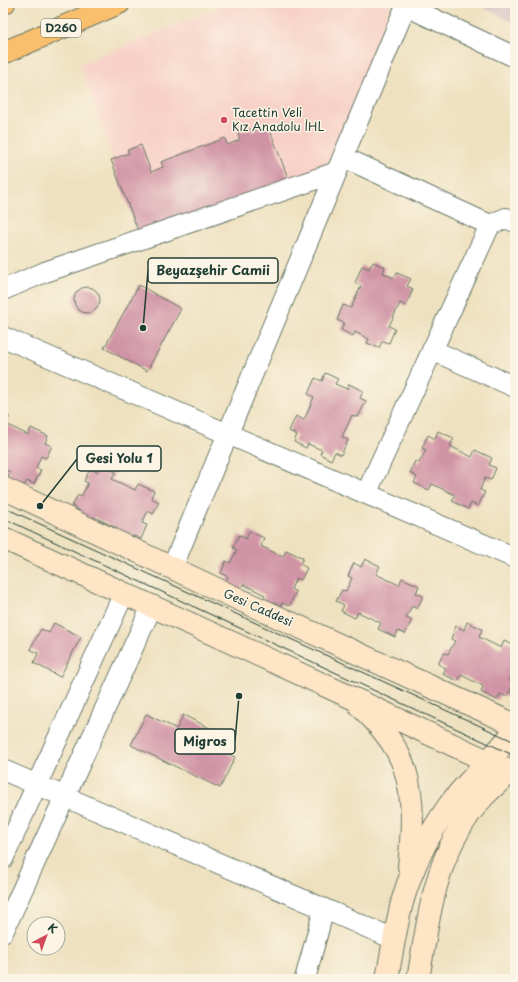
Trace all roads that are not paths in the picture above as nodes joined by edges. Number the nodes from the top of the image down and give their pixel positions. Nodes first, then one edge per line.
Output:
1 (119, 3) edge
2 (406, 4) edge
3 (3, 53) edge
4 (515, 57) edge
5 (340, 165) junction
6 (515, 222) edge
7 (490, 225) junction
8 (3, 290) edge
9 (3, 338) edge
10 (432, 350) junction
11 (515, 387) edge
12 (228, 434) junction
13 (3, 488) edge
14 (366, 494) junction
15 (3, 538) edge
16 (515, 558) edge
17 (172, 568) junction
18 (124, 593) junction
19 (152, 606) junction
20 (348, 696) junction
21 (515, 725) edge
22 (515, 731) edge
23 (488, 761) junction
24 (3, 770) edge
25 (514, 771) edge
26 (37, 785) junction
27 (64, 797) junction
28 (3, 859) edge
29 (403, 898) junction
30 (324, 909) junction
31 (3, 932) edge
32 (394, 939) junction
33 (305, 979) edge
34 (387, 979) edge
35 (418, 979) edge

1 - 3 highway, D260
2 - 4 street
2 - 5 street
5 - 7 street
5 - 8 street
5 - 12 street
6 - 7 street
7 - 10 street
9 - 12 street
10 - 11 street
10 - 14 street
12 - 14 street
12 - 17 street
13 - 17 main road, Gesi Caddesi
14 - 16 street
15 - 18 main road
17 - 21 main road, Gesi Caddesi
18 - 19 main road
18 - 26 street
19 - 20 main road
19 - 27 street
20 - 23 main road
20 - 29 main road
22 - 23 main road
23 - 25 main road
23 - 29 main road
24 - 26 street
25 - 35 main road
26 - 27 street
26 - 28 street
27 - 30 street
27 - 31 street
29 - 32 main road
30 - 32 street
30 - 33 street
32 - 34 main road

